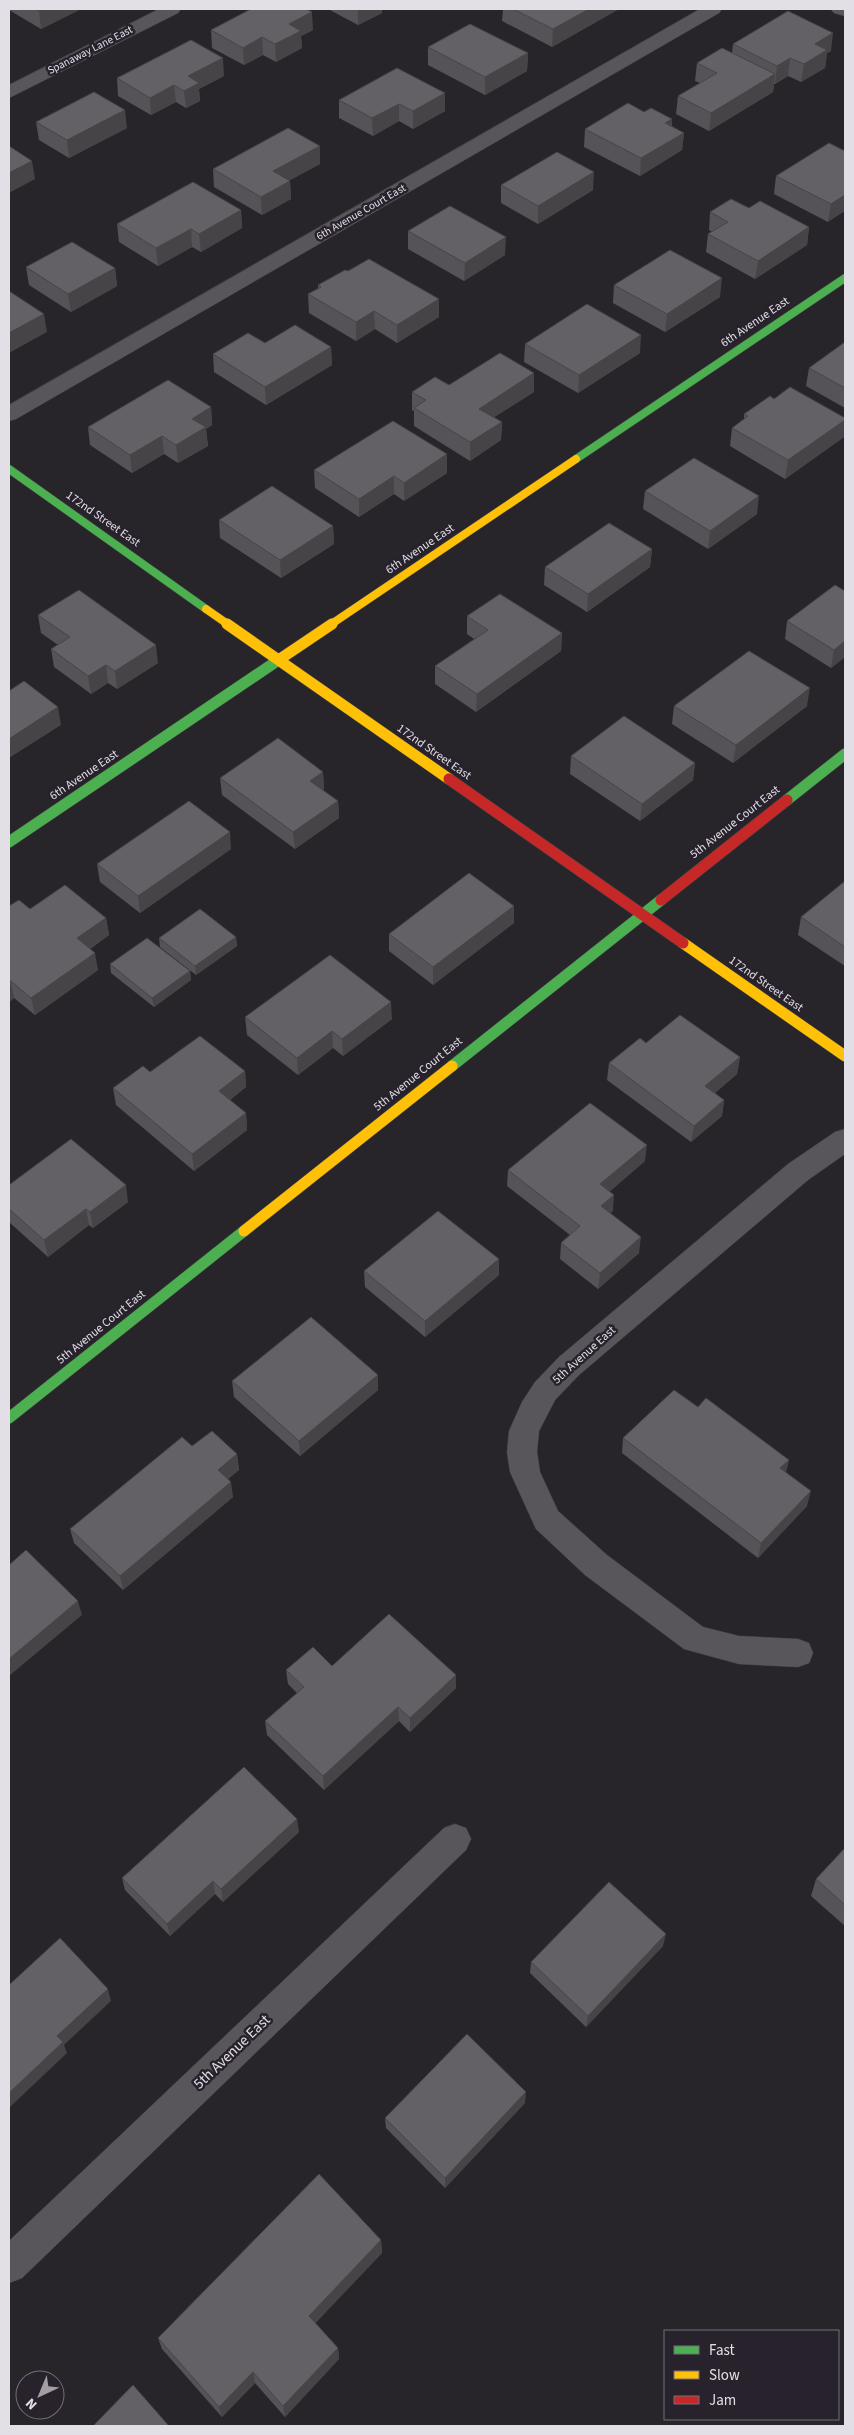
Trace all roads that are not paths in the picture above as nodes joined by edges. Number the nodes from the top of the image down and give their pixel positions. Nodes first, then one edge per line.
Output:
1 (172, 9) edge
2 (713, 9) edge
3 (840, 9) edge
4 (845, 11) edge
5 (9, 92) edge
6 (845, 278) edge
7 (9, 414) edge
8 (9, 469) edge
9 (279, 661) junction
10 (845, 754) edge
11 (9, 842) edge
12 (642, 913) junction
13 (845, 1056) edge
14 (845, 1140) edge
15 (9, 1418) edge
16 (798, 1653) dead end
17 (455, 1839) dead end
18 (9, 2265) edge

1 - 5 street, Spanaway Lane East
2 - 7 street, 6th Avenue Court East
3 - 4 street
6 - 9 street, 6th Avenue East
8 - 9 street, 172nd Street East
9 - 11 street, 6th Avenue East
9 - 12 street, 172nd Street East
10 - 12 street, 5th Avenue Court East
12 - 13 street, 172nd Street East
12 - 15 street, 5th Avenue Court East
14 - 16 street, 5th Avenue East
17 - 18 street, 5th Avenue East

